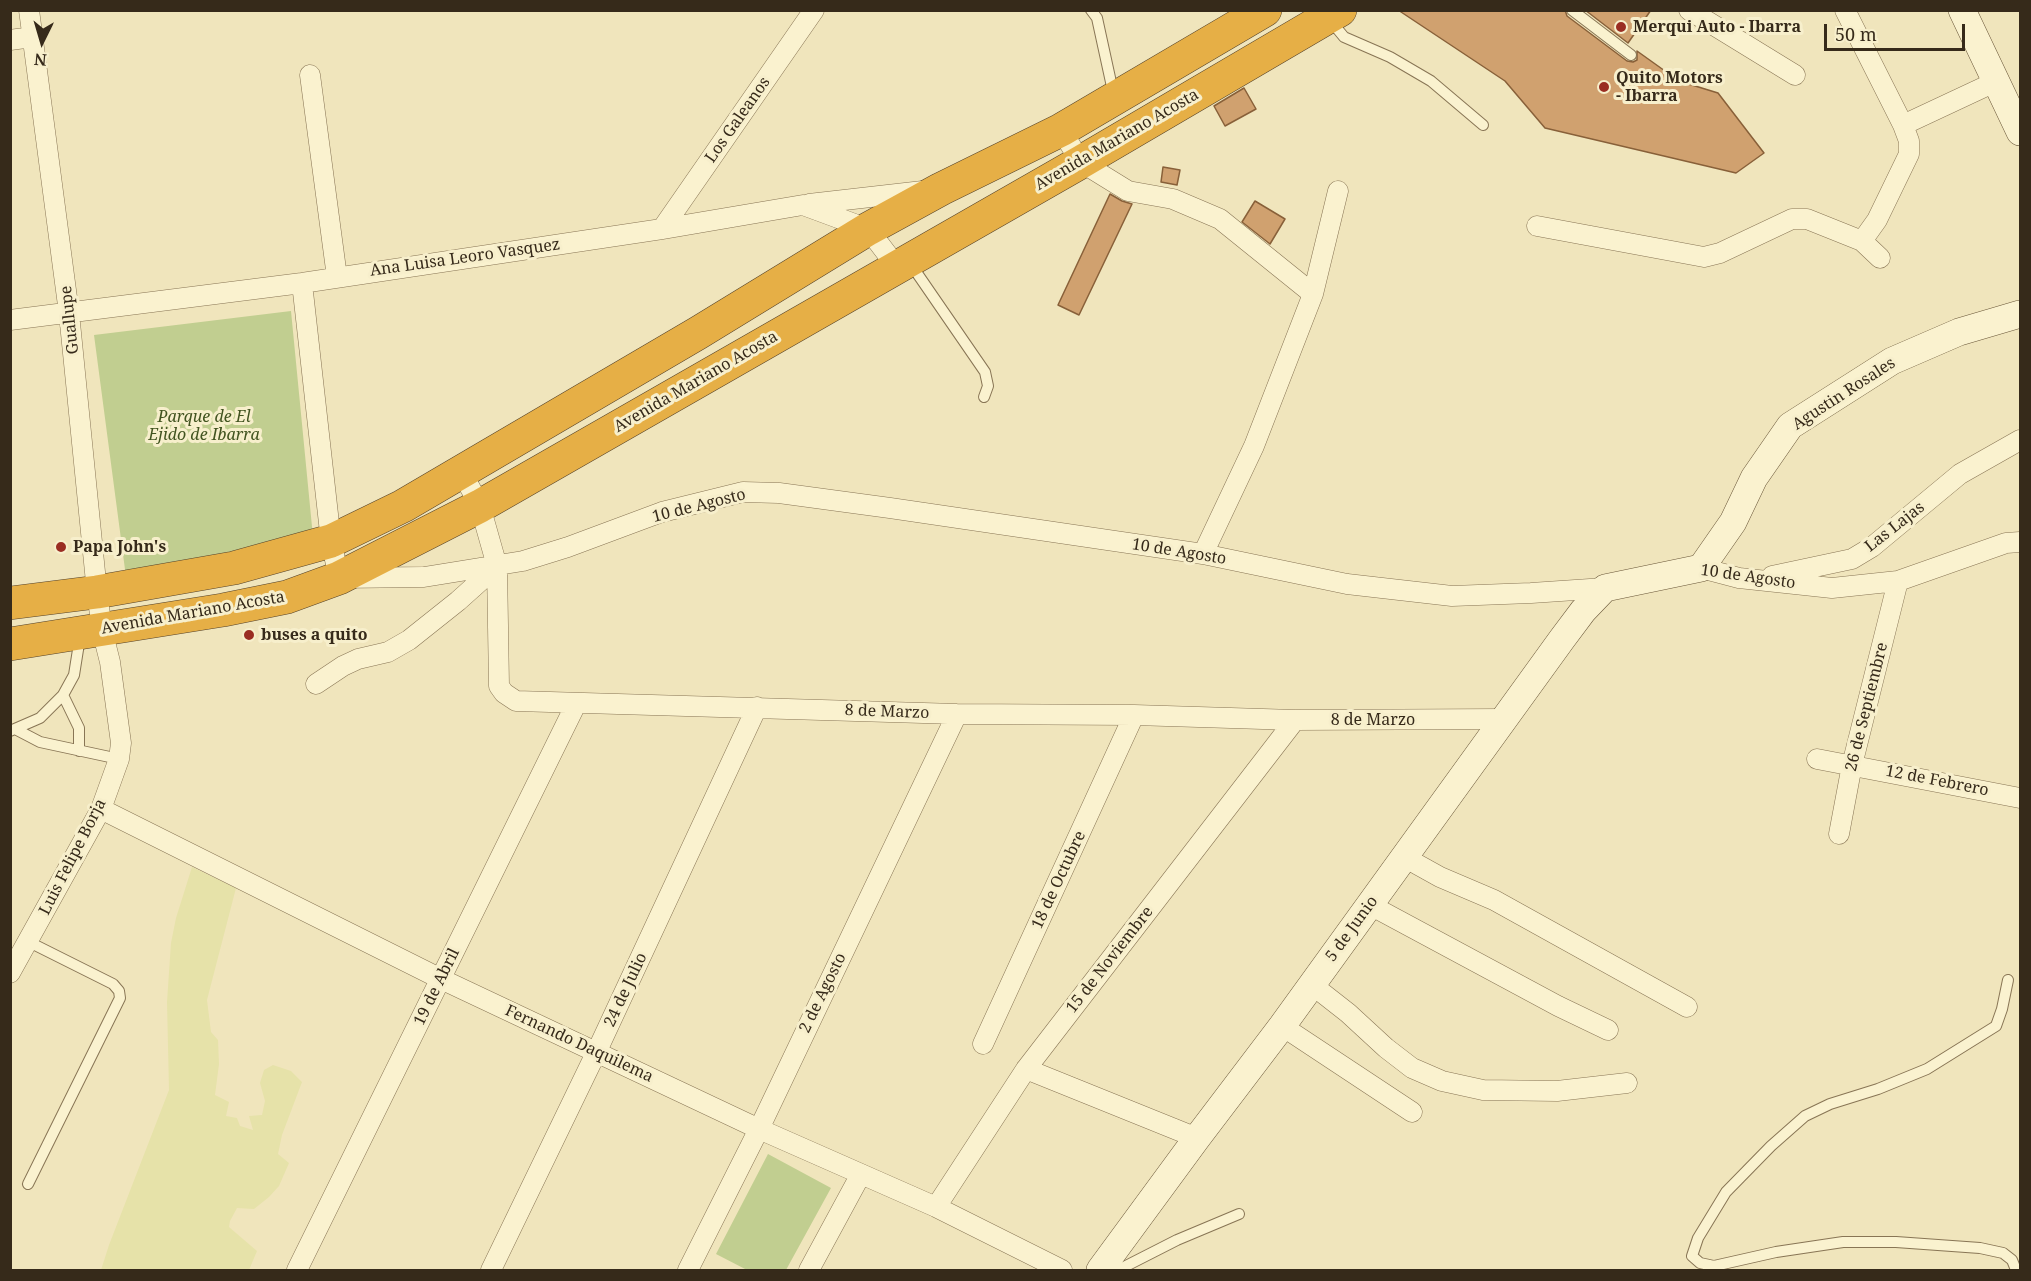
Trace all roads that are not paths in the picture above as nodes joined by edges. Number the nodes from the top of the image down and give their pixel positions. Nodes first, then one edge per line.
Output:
1 (29, 10) edge
2 (814, 10) edge
3 (1092, 10) edge
4 (1265, 10) edge
5 (1572, 10) edge
6 (1689, 10) edge
7 (1845, 10) edge
8 (1962, 10) edge
9 (1334, 14) edge
10 (32, 37) junction
11 (10, 40) edge
12 (1631, 55) dead end
13 (310, 75) dead end
14 (1795, 75) dead end
15 (1997, 81) junction
16 (1115, 99) junction
17 (1483, 125) dead end
18 (1903, 125) junction
19 (1062, 130) junction
20 (2020, 132) edge
21 (1081, 162) junction
22 (941, 189) junction
23 (1338, 191) dead end
24 (803, 205) junction
25 (1537, 226) dead end
26 (662, 229) junction
27 (868, 229) junction
28 (1862, 241) junction
29 (1880, 258) dead end
30 (903, 263) junction
31 (337, 277) junction
32 (302, 283) junction
33 (1313, 294) junction
34 (69, 313) junction
35 (2020, 314) edge
36 (10, 320) edge
37 (984, 397) dead end
38 (2020, 440) edge
39 (461, 471) junction
40 (480, 506) junction
41 (331, 541) junction
42 (2020, 542) edge
43 (1203, 554) junction
44 (497, 566) junction
45 (1701, 568) junction
46 (339, 578) junction
47 (1755, 580) junction
48 (1898, 581) junction
49 (1605, 588) junction
50 (97, 592) junction
51 (10, 603) edge
52 (91, 631) junction
53 (10, 644) edge
54 (316, 684) dead end
55 (63, 695) junction
56 (576, 704) junction
57 (757, 707) junction
58 (957, 714) junction
59 (1134, 715) junction
60 (1504, 719) junction
61 (1295, 720) junction
62 (14, 730) edge
63 (79, 751) junction
64 (118, 759) junction
65 (1817, 759) dead end
66 (1852, 765) junction
67 (2020, 798) edge
68 (101, 809) junction
69 (1839, 834) dead end
70 (1404, 857) junction
71 (1370, 905) junction
72 (28, 942) junction
73 (10, 973) edge
74 (441, 979) junction
75 (2008, 980) dead end
76 (1311, 984) junction
77 (1687, 1007) dead end
78 (1282, 1026) junction
79 (1608, 1030) dead end
80 (983, 1044) dead end
81 (597, 1053) junction
82 (1026, 1069) junction
83 (1627, 1083) dead end
84 (1412, 1112) dead end
85 (759, 1129) junction
86 (1197, 1137) junction
87 (861, 1174) junction
88 (28, 1184) dead end
89 (936, 1207) junction
90 (1239, 1214) dead end
91 (297, 1270) edge
92 (491, 1270) edge
93 (688, 1270) edge
94 (809, 1270) edge
95 (1062, 1270) edge
96 (1100, 1270) edge
97 (1110, 1270) edge
98 (2016, 1270) edge

1 - 10 street, Guallupe
2 - 26 street, Los Galeanos
3 - 16 lane
4 - 16 highway
5 - 12 lane
6 - 14 street
7 - 18 street
8 - 15 street
9 - 17 lane
9 - 21 highway, Avenida Mariano Acosta
10 - 11 street
10 - 34 street, Guallupe
13 - 31 street
15 - 18 street
15 - 20 street
16 - 19 highway
18 - 28 street
19 - 21 street
19 - 22 highway
21 - 30 highway, Avenida Mariano Acosta
21 - 33 street
22 - 24 street
22 - 27 highway
23 - 33 street
24 - 26 street, Ana Luisa Leoro Vasquez
24 - 27 street, Ana Luisa Leoro Vasquez
25 - 28 street
26 - 31 street, Ana Luisa Leoro Vasquez
27 - 30 street
27 - 39 highway
28 - 29 street
30 - 37 lane
30 - 40 highway, Avenida Mariano Acosta
31 - 32 street, Ana Luisa Leoro Vasquez
32 - 34 street, Ana Luisa Leoro Vasquez
32 - 41 street
33 - 43 street
34 - 36 street, Ana Luisa Leoro Vasquez
34 - 50 street, Guallupe
35 - 45 street, Agustin Rosales
38 - 47 street, Las Lajas
39 - 40 street, 8 de Marzo
39 - 41 highway
40 - 44 street, 8 de Marzo
40 - 46 highway, Avenida Mariano Acosta
41 - 46 street
41 - 50 highway
42 - 48 street, 10 de Agosto
43 - 44 street, 10 de Agosto
43 - 49 street, 10 de Agosto
44 - 46 street, 10 de Agosto
44 - 54 street
44 - 56 street, 8 de Marzo
45 - 47 street, 10 de Agosto
45 - 49 street, 10 de Agosto
46 - 52 highway, Avenida Mariano Acosta
47 - 48 street, 10 de Agosto
48 - 66 street, 26 de Septiembre
49 - 60 street, 5 de Junio
50 - 51 highway
50 - 52 street, Guallupe
52 - 53 highway, Avenida Mariano Acosta
52 - 55 lane
52 - 64 street, Luis Felipe Borja
55 - 62 lane
55 - 63 lane
56 - 57 street, 8 de Marzo
56 - 74 street, 19 de Abril
57 - 58 street, 8 de Marzo
57 - 81 street, 24 de Julio
58 - 59 street, 8 de Marzo
58 - 85 street, 2 de Agosto
59 - 61 street, 8 de Marzo
59 - 80 street, 18 de Octubre
60 - 61 street, 8 de Marzo
60 - 70 street, 5 de Junio
61 - 82 street, 15 de Noviembre
62 - 63 lane
63 - 64 lane
64 - 68 street, Luis Felipe Borja
65 - 66 street, 12 de Febrero
66 - 67 street, 12 de Febrero
66 - 69 street, 26 de Septiembre
68 - 72 street, Luis Felipe Borja
68 - 74 street, Fernando Daquilema
70 - 71 street, 5 de Junio
70 - 77 street
71 - 76 street, 5 de Junio
71 - 79 street
72 - 73 street, Luis Felipe Borja
72 - 88 lane
74 - 81 street, Fernando Daquilema
74 - 91 street, 19 de Abril
75 - 98 lane
76 - 78 street, 5 de Junio
76 - 83 street
78 - 84 street
78 - 86 street, 5 de Junio
81 - 85 street, Fernando Daquilema
81 - 92 street, 24 de Julio
82 - 86 street
82 - 89 street, 15 de Noviembre
85 - 87 street, Fernando Daquilema
85 - 93 street, 2 de Agosto
86 - 96 street, 5 de Junio
87 - 89 street, Fernando Daquilema
87 - 94 street
89 - 95 street, Fernando Daquilema
90 - 97 lane

